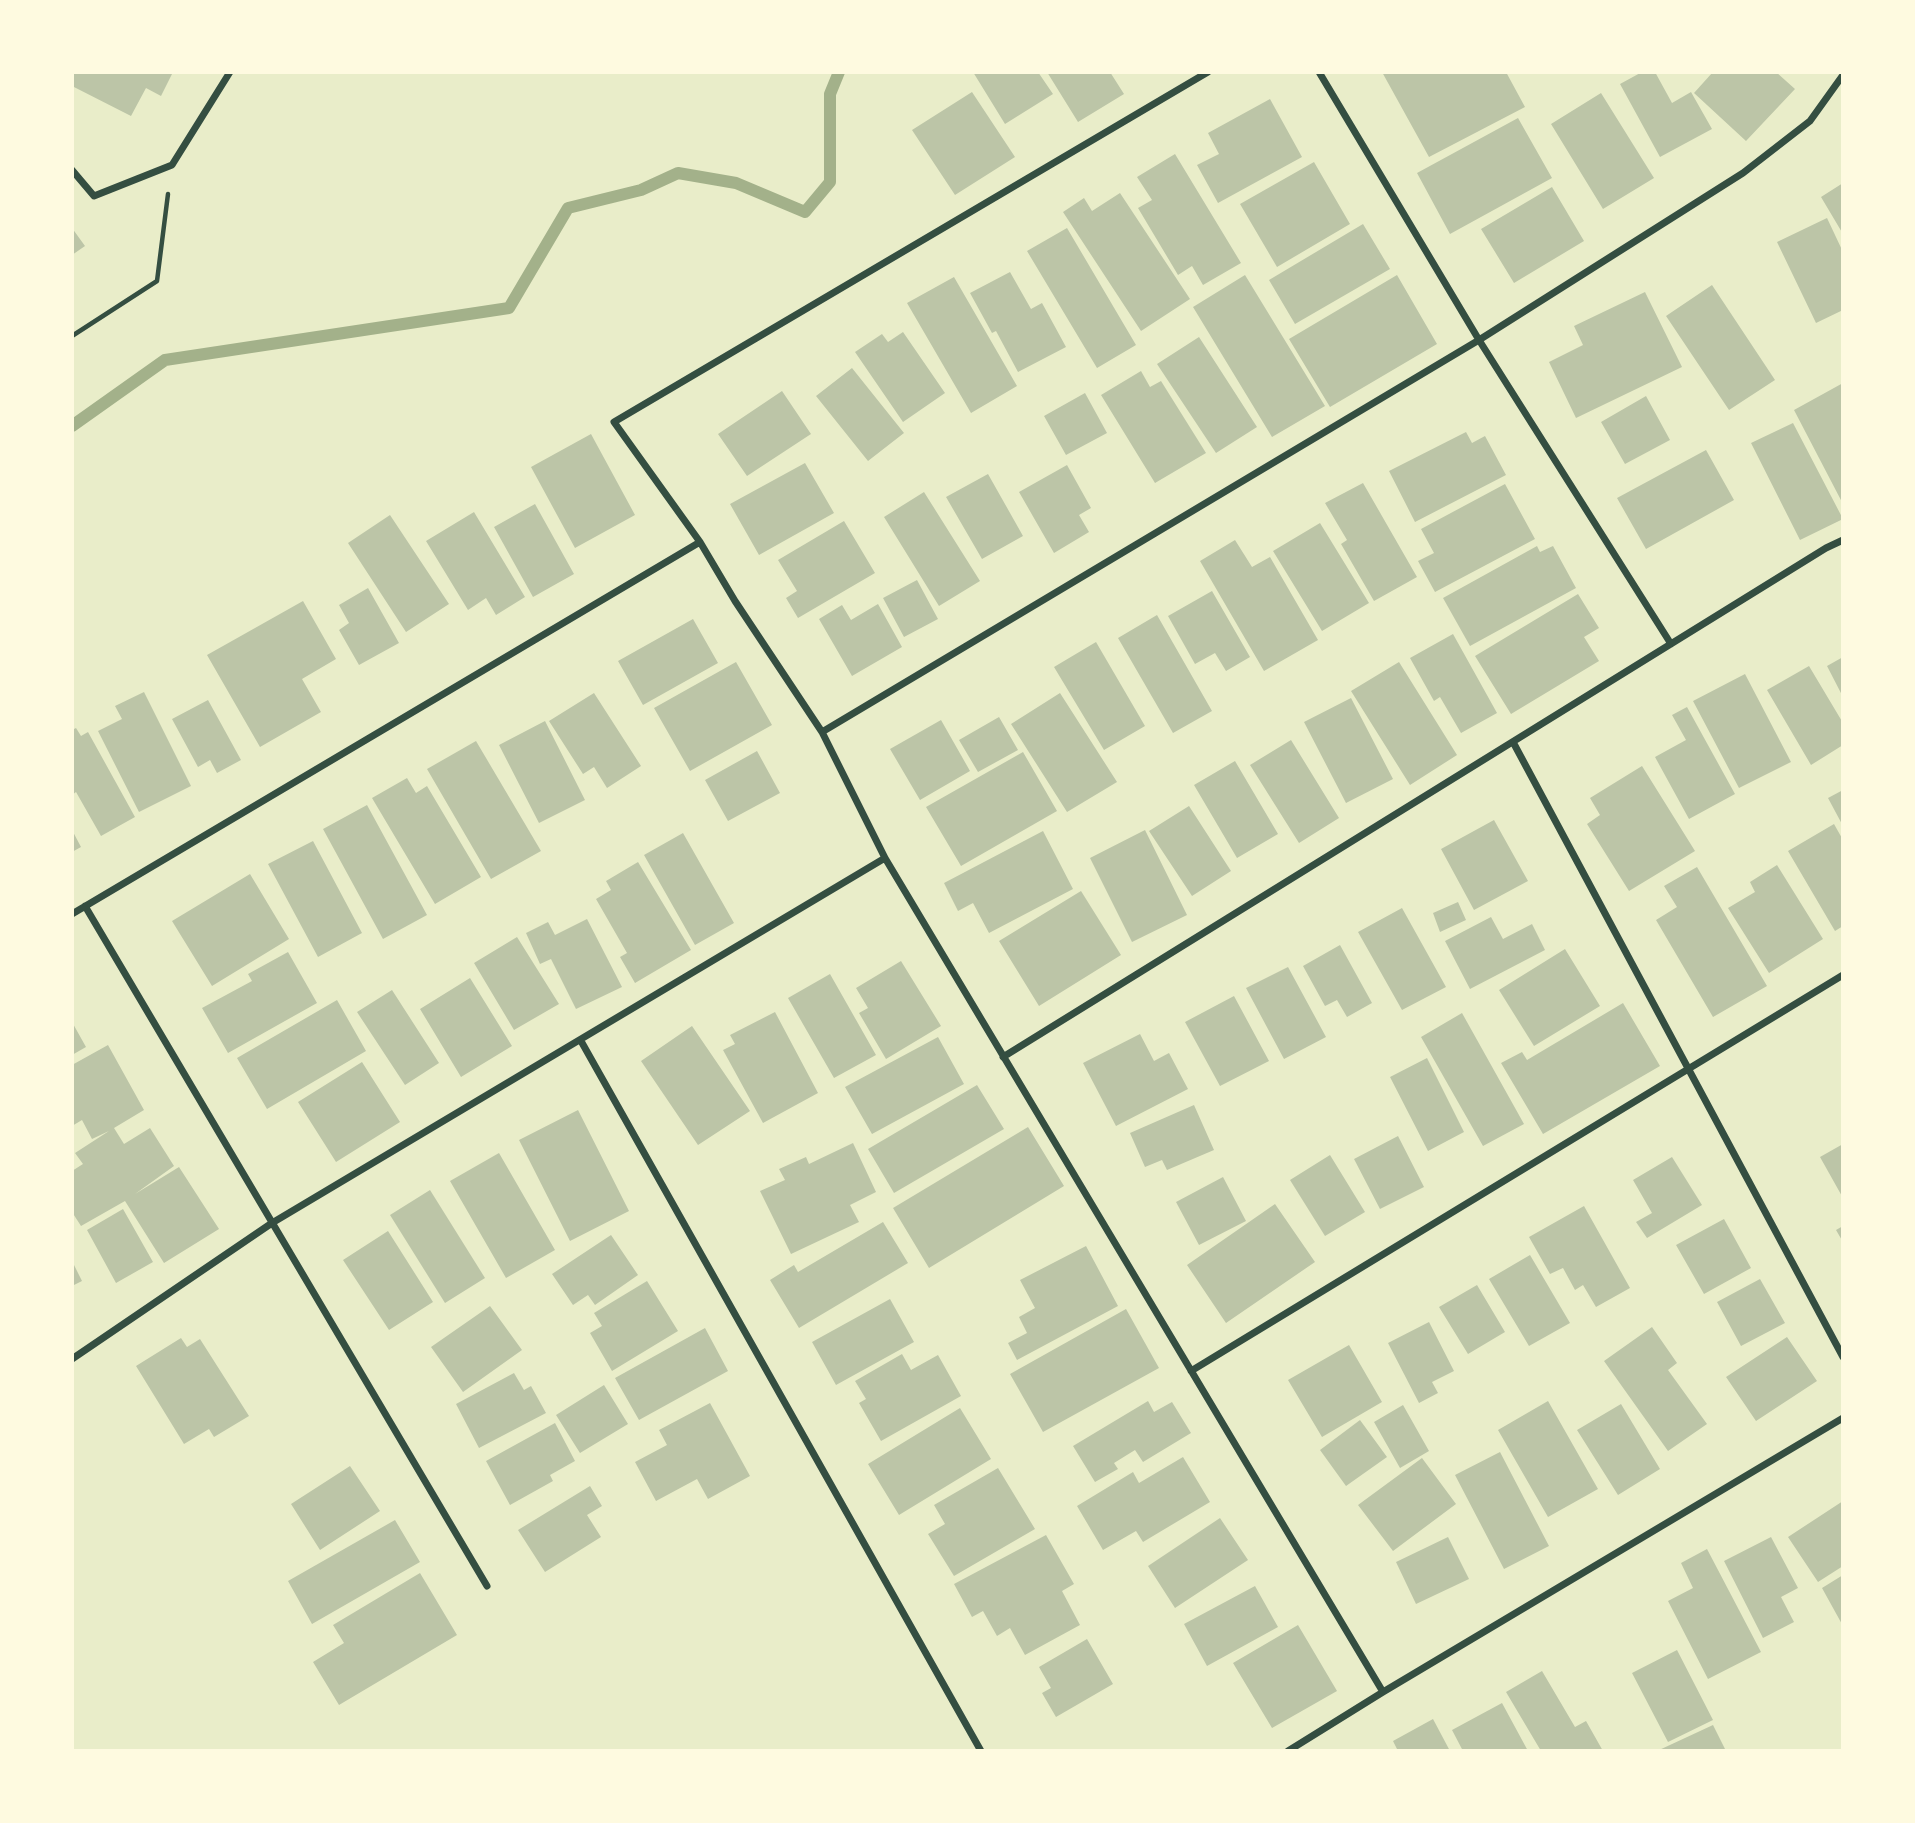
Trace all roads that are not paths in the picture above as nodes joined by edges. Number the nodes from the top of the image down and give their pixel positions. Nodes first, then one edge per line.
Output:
1 (230, 72) edge
2 (1208, 72) edge
3 (1319, 72) edge
4 (1843, 75) edge
5 (72, 170) edge
6 (1479, 340) junction
7 (1843, 540) edge
8 (700, 542) junction
9 (1671, 644) junction
10 (822, 732) junction
11 (1513, 742) junction
12 (885, 858) junction
13 (85, 906) junction
14 (72, 914) edge
15 (1843, 975) edge
16 (581, 1041) junction
17 (1003, 1057) junction
18 (1690, 1070) junction
19 (272, 1223) junction
20 (1843, 1357) edge
21 (72, 1359) edge
22 (1191, 1371) junction
23 (1843, 1418) edge
24 (487, 1586) dead end
25 (1384, 1692) junction
26 (981, 1751) edge
27 (1289, 1751) edge

1 - 5 street
2 - 8 street
3 - 6 street
4 - 6 street
6 - 9 street
6 - 10 street
7 - 9 street
8 - 10 street
8 - 13 street
9 - 11 street
10 - 12 street
11 - 17 street
11 - 18 street
12 - 16 street
12 - 17 street
13 - 14 street
13 - 19 street
15 - 18 street
16 - 19 street
16 - 26 street
17 - 22 street
18 - 20 street
18 - 22 street
19 - 21 street
19 - 24 street
22 - 25 street
23 - 25 street
25 - 27 street

